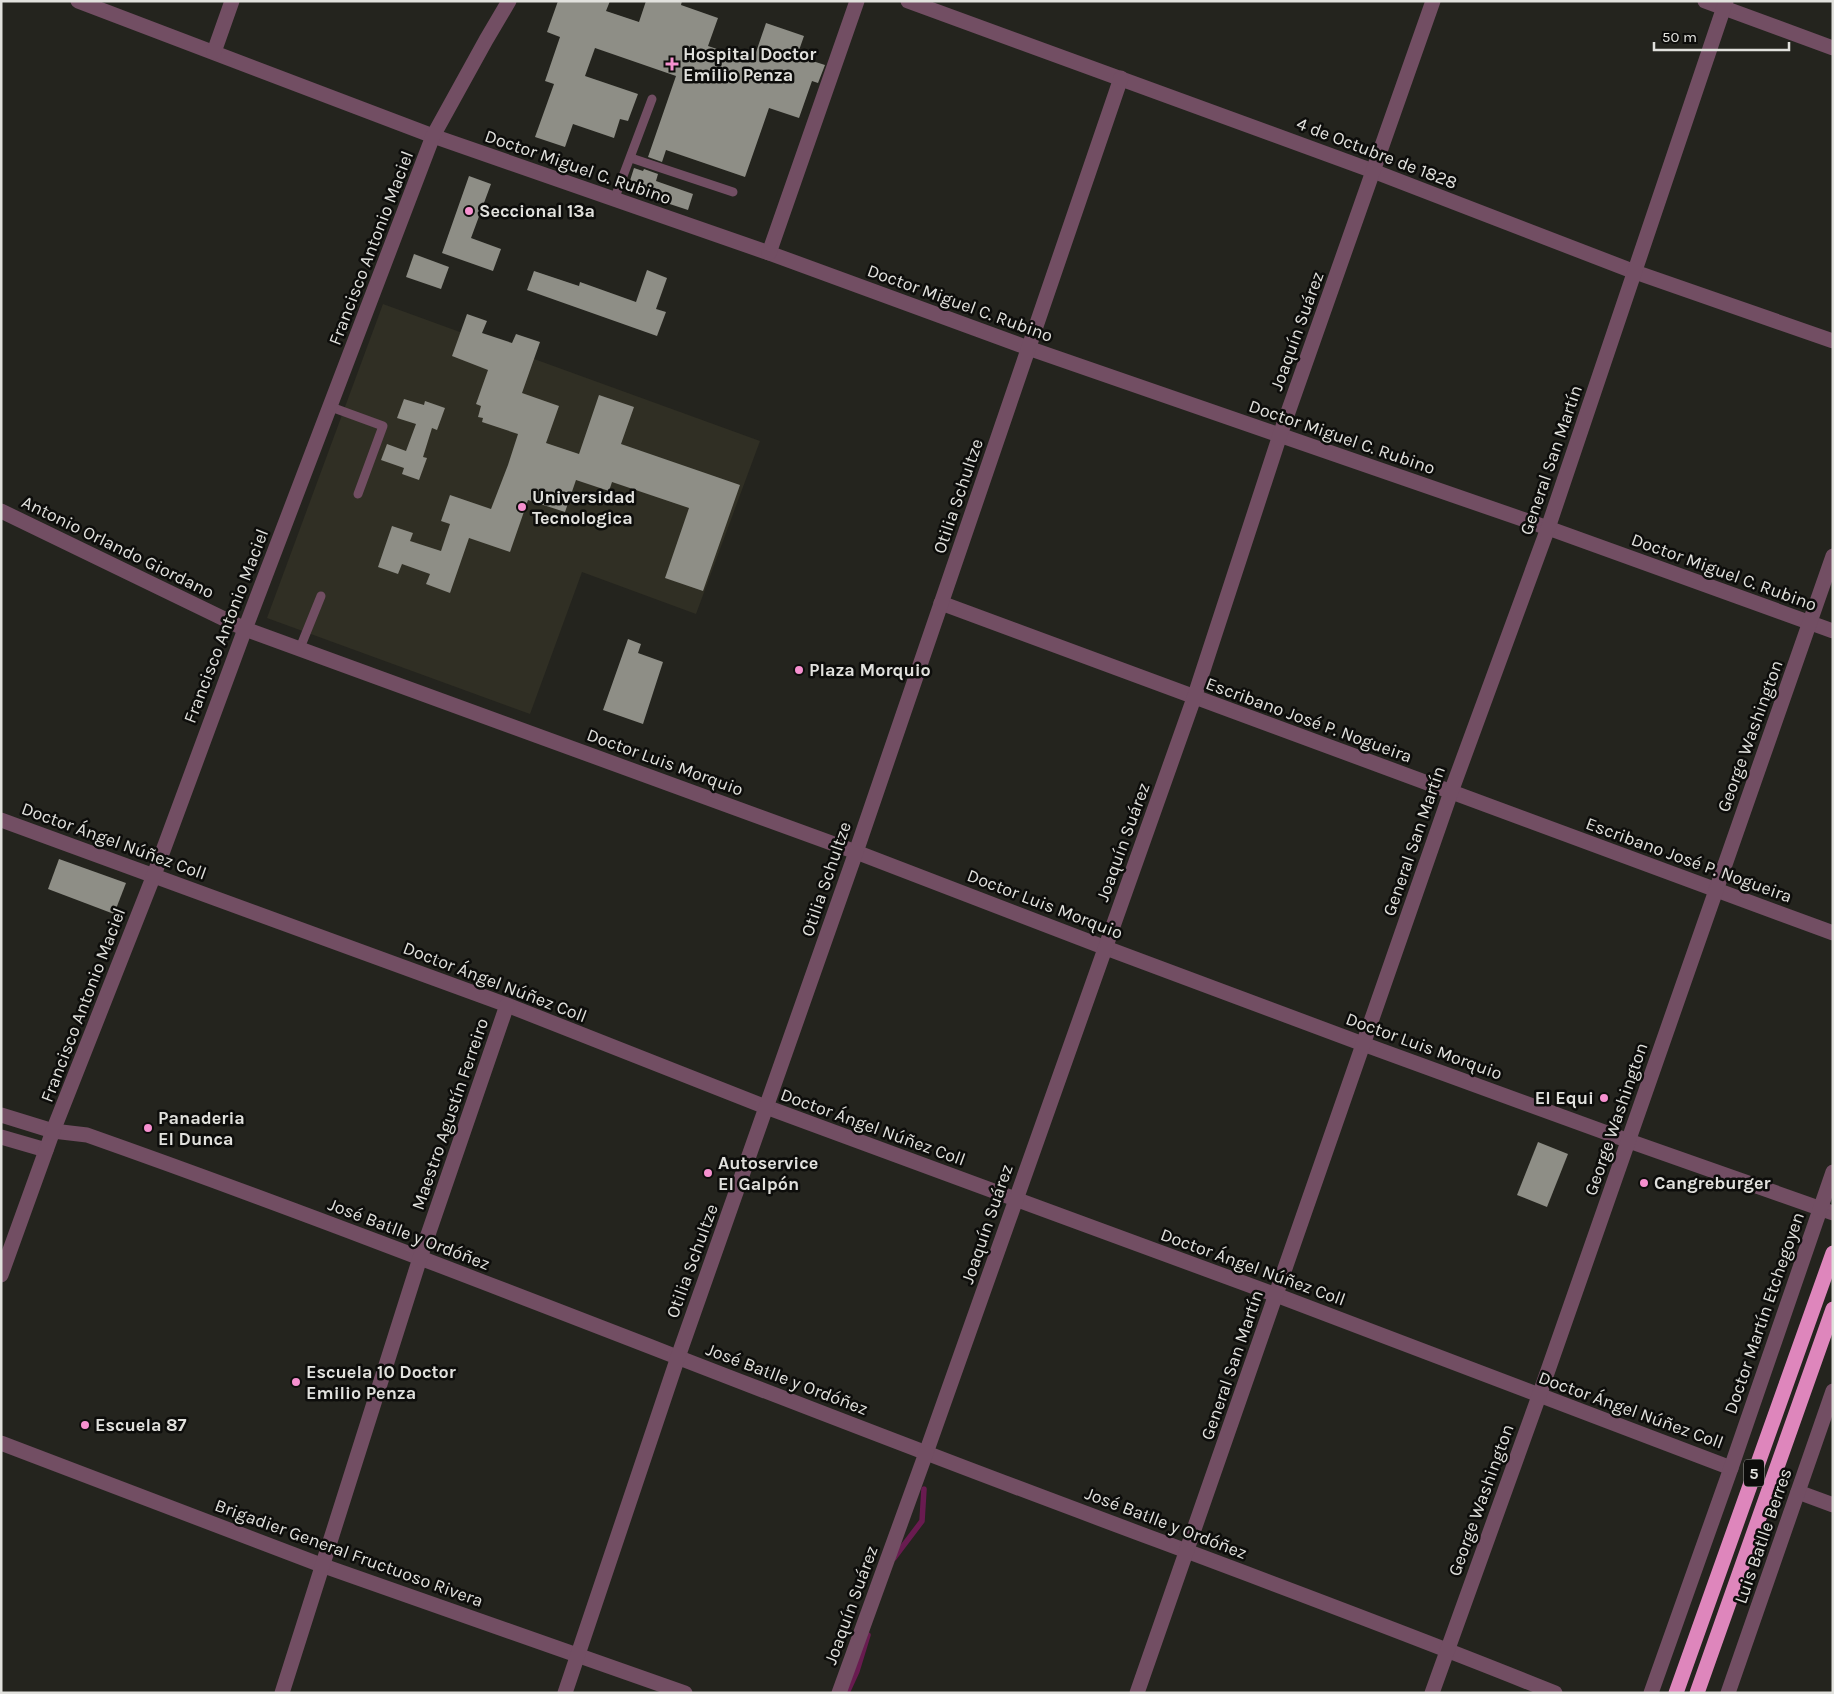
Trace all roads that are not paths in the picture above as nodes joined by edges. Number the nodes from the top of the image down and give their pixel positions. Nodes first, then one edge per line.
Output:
1 (78, 1) edge
2 (232, 1) edge
3 (509, 1) edge
4 (857, 1) edge
5 (908, 1) edge
6 (1433, 1) edge
7 (1705, 1) edge
8 (1724, 5) edge
9 (1833, 48) edge
10 (214, 52) junction
11 (1121, 78) junction
12 (652, 99) dead end
13 (433, 136) junction
14 (631, 158) junction
15 (1374, 171) junction
16 (732, 192) dead end
17 (614, 200) junction
18 (769, 253) junction
19 (1635, 272) junction
20 (1833, 341) edge
21 (1028, 348) junction
22 (331, 407) junction
23 (1280, 435) junction
24 (358, 494) dead end
25 (1, 511) edge
26 (1548, 528) junction
27 (1833, 556) edge
28 (321, 596) dead end
29 (941, 603) junction
30 (1810, 623) junction
31 (245, 628) junction
32 (1833, 631) edge
33 (300, 648) junction
34 (1194, 698) junction
35 (1451, 792) junction
36 (1, 820) edge
37 (856, 852) junction
38 (154, 875) junction
39 (1716, 889) junction
40 (1833, 932) edge
41 (1106, 948) junction
42 (507, 1005) junction
43 (1363, 1044) junction
44 (766, 1107) junction
45 (1, 1115) edge
46 (53, 1131) junction
47 (1, 1137) edge
48 (1629, 1141) junction
49 (46, 1150) junction
50 (1833, 1172) edge
51 (1015, 1200) junction
52 (1826, 1211) edge
53 (1833, 1253) edge
54 (420, 1258) junction
55 (1, 1275) edge
56 (1276, 1295) junction
57 (1833, 1309) edge
58 (678, 1357) junction
59 (1833, 1391) edge
60 (1539, 1396) junction
61 (1, 1444) edge
62 (926, 1453) junction
63 (1731, 1468) junction
64 (1798, 1492) junction
65 (1833, 1505) edge
66 (1186, 1551) junction
67 (322, 1565) junction
68 (1448, 1649) junction
69 (578, 1654) junction
70 (282, 1693) edge
71 (565, 1693) edge
72 (685, 1693) edge
73 (839, 1693) edge
74 (1137, 1693) edge
75 (1432, 1693) edge
76 (1555, 1693) edge
77 (1651, 1693) edge
78 (1676, 1693) edge
79 (1697, 1693) edge
80 (1728, 1693) edge

1 - 10 street, Doctor Miguel C. Rubino
2 - 10 street
3 - 13 street, Francisco Antonio Maciel
4 - 18 street
5 - 11 street, 4 de Octubre de 1828
6 - 15 street, Joaquín Suárez
7 - 8 street
8 - 9 street
8 - 19 street, General San Martín
10 - 13 street, Doctor Miguel C. Rubino
11 - 15 street, 4 de Octubre de 1828
11 - 21 street, Otilia Schultze
12 - 14 lane
13 - 17 street, Doctor Miguel C. Rubino
13 - 22 street, Francisco Antonio Maciel
14 - 16 lane
14 - 17 lane
15 - 19 street, 4 de Octubre de 1828
15 - 23 street, Joaquín Suárez
17 - 18 street, Doctor Miguel C. Rubino
18 - 21 street, Doctor Miguel C. Rubino
19 - 20 street, 4 de Octubre de 1828
19 - 26 street, General San Martín
21 - 23 street, Doctor Miguel C. Rubino
21 - 29 street, Otilia Schultze
22 - 24 lane
22 - 31 street, Francisco Antonio Maciel
23 - 26 street, Doctor Miguel C. Rubino
23 - 34 street, Joaquín Suárez
25 - 31 street, Antonio Orlando Giordano
26 - 30 street, Doctor Miguel C. Rubino
26 - 35 street, General San Martín
27 - 30 street, George Washington
28 - 33 lane
29 - 34 street, Escribano José P. Nogueira
29 - 37 street, Otilia Schultze
30 - 32 street, Doctor Miguel C. Rubino
30 - 39 street, George Washington
31 - 33 street, Doctor Luis Morquio
31 - 38 street, Francisco Antonio Maciel
33 - 37 street, Doctor Luis Morquio
34 - 35 street, Escribano José P. Nogueira
34 - 41 street, Joaquín Suárez
35 - 39 street, Escribano José P. Nogueira
35 - 43 street, General San Martín
36 - 38 street, Doctor Ángel Núñez Coll
37 - 41 street, Doctor Luis Morquio
37 - 44 street, Otilia Schultze
38 - 42 street, Doctor Ángel Núñez Coll
38 - 46 street, Francisco Antonio Maciel
39 - 40 street, Escribano José P. Nogueira
39 - 48 street, George Washington
41 - 43 street, Doctor Luis Morquio
41 - 51 street, Joaquín Suárez
42 - 44 street, Doctor Ángel Núñez Coll
42 - 54 street, Maestro Agustín Ferreiro
43 - 48 street, Doctor Luis Morquio
43 - 56 street, General San Martín
44 - 51 street, Doctor Ángel Núñez Coll
44 - 58 street, Otilia Schultze
45 - 46 street, José Batlle y Ordóñez
46 - 49 street, Francisco Antonio Maciel
46 - 54 street, José Batlle y Ordóñez
47 - 49 street
48 - 52 street, Doctor Luis Morquio
48 - 60 street, George Washington
49 - 55 street, Francisco Antonio Maciel
50 - 52 street, Doctor Martín Etchegoyen
51 - 56 street, Doctor Ángel Núñez Coll
51 - 62 street, Joaquín Suárez
52 - 63 street, Doctor Martín Etchegoyen
53 - 78 highway, 5
54 - 58 street, José Batlle y Ordóñez
54 - 67 street, Maestro Agustín Ferreiro
56 - 60 street, Doctor Ángel Núñez Coll
56 - 66 street, General San Martín
57 - 79 highway, 5
58 - 62 street, José Batlle y Ordóñez
58 - 69 street, Otilia Schultze
59 - 64 street, Luis Batlle Berres
60 - 63 street, Doctor Ángel Núñez Coll
60 - 68 street, George Washington
61 - 67 street, Brigadier General Fructuoso Rivera
62 - 66 street, José Batlle y Ordóñez
62 - 73 street, Joaquín Suárez
63 - 77 street, Doctor Martín Etchegoyen
64 - 65 street
64 - 80 street, Luis Batlle Berres
66 - 68 street, José Batlle y Ordóñez
66 - 74 street, General San Martín
67 - 69 street, Brigadier General Fructuoso Rivera
67 - 70 street, Maestro Agustín Ferreiro
68 - 75 street, George Washington
68 - 76 street, José Batlle y Ordóñez
69 - 71 street, Otilia Schultze
69 - 72 street, Brigadier General Fructuoso Rivera

